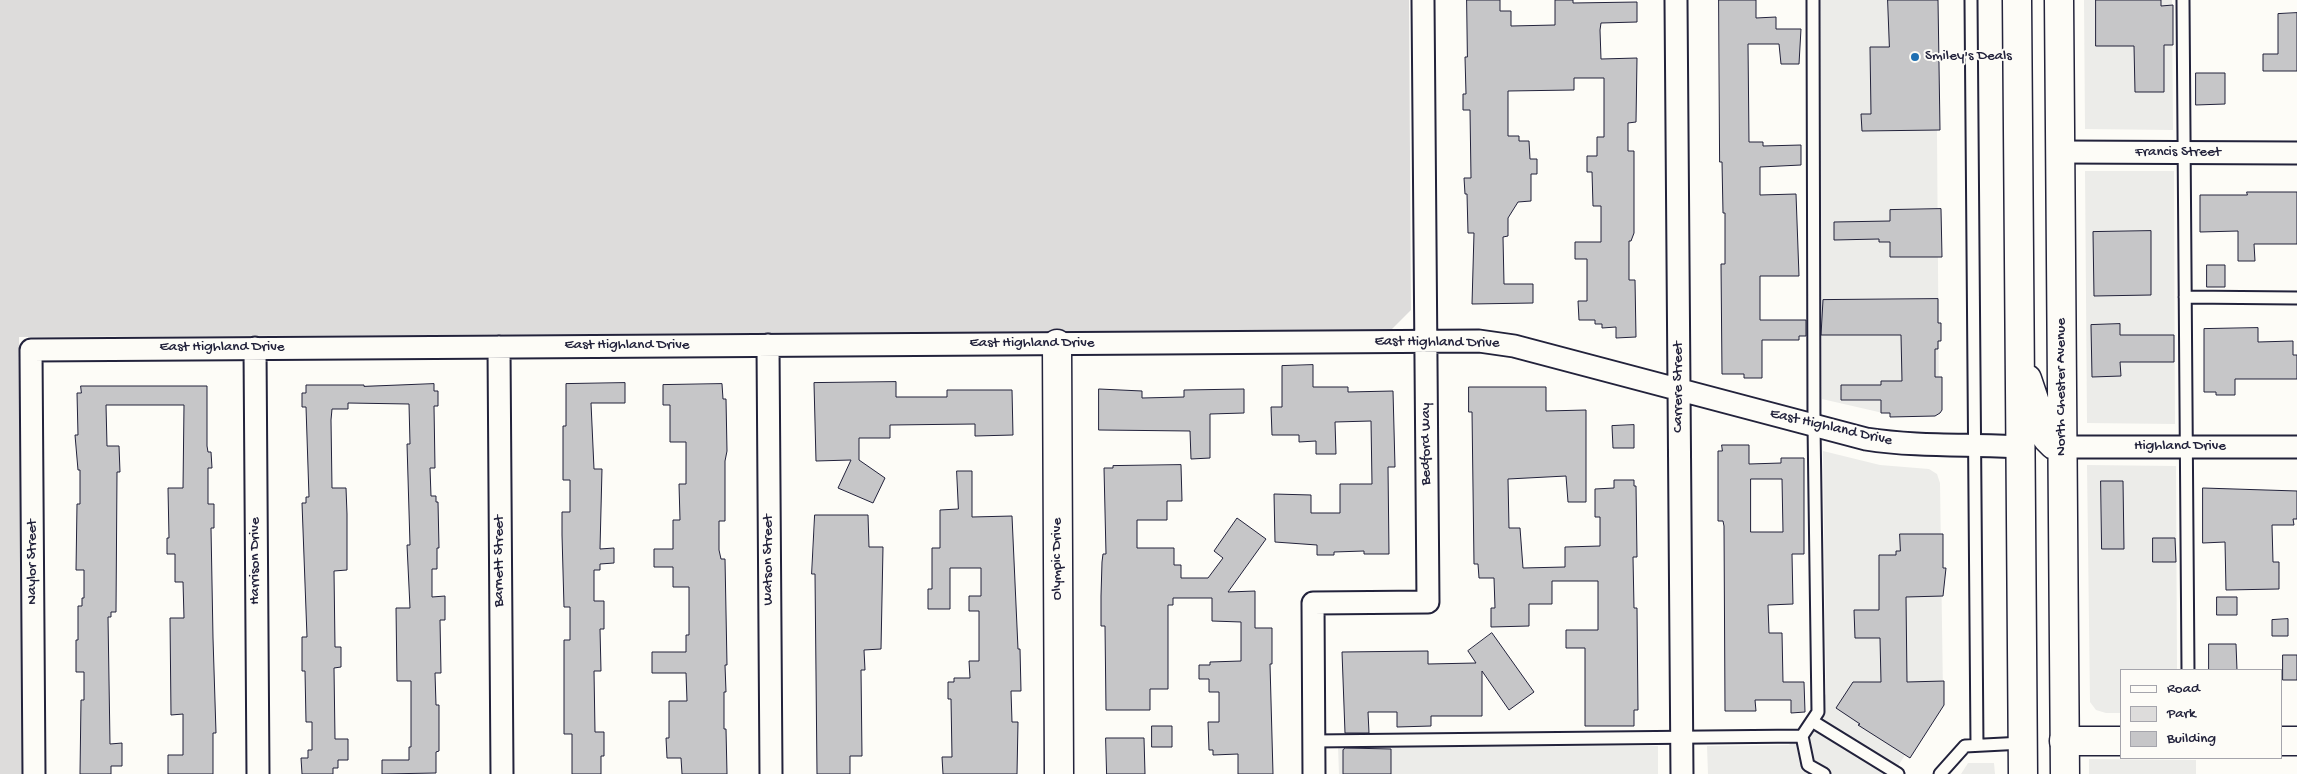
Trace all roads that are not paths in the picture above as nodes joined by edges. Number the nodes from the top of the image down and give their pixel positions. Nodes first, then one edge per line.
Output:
1 (1424, 0) edge
2 (1676, 0) edge
3 (1813, 0) edge
4 (1971, 0) edge
5 (2017, 0) edge
6 (2059, 0) edge
7 (2183, 0) edge
8 (2060, 152) junction
9 (2184, 153) junction
10 (2297, 153) edge
11 (2184, 297) junction
12 (2297, 298) edge
13 (1426, 342) junction
14 (1056, 344) junction
15 (768, 346) junction
16 (499, 347) junction
17 (255, 348) junction
18 (31, 350) joint
19 (2020, 359) junction
20 (1679, 389) junction
21 (1814, 425) junction
22 (1976, 444) junction
23 (2020, 447) junction
24 (2062, 447) junction
25 (2186, 447) junction
26 (2297, 447) edge
27 (2188, 669) edge
28 (1812, 721) junction
29 (1802, 736) junction
30 (1681, 738) junction
31 (1314, 741) junction
32 (2064, 741) junction
33 (2120, 741) edge
34 (2282, 741) edge
35 (2297, 741) edge
36 (2023, 743) junction
37 (1977, 745) junction
38 (1807, 769) edge
39 (34, 774) edge
40 (258, 774) edge
41 (502, 774) edge
42 (771, 774) edge
43 (1059, 774) edge
44 (1314, 774) edge
45 (1682, 774) edge
46 (1824, 774) edge
47 (1898, 774) edge
48 (1940, 774) edge
49 (2023, 774) edge
50 (2065, 774) edge

1 - 13 street, Bedford Way
2 - 20 street, Carrere Street
3 - 21 lane
4 - 22 lane
5 - 19 main road
6 - 8 main road, North Chester Avenue
7 - 9 lane
8 - 9 street, Francis Street
8 - 24 main road, North Chester Avenue
9 - 10 street, Francis Street
9 - 11 lane
11 - 12 lane
11 - 25 lane
13 - 14 street, East Highland Drive
13 - 20 street, East Highland Drive
13 - 31 street, Bedford Way
14 - 15 street, East Highland Drive
14 - 43 main road, Olympic Drive
15 - 16 street, East Highland Drive
15 - 42 street, Watson Street
16 - 17 street, East Highland Drive
16 - 41 street, Barnett Street
17 - 18 street, East Highland Drive
17 - 40 street, Harrison Drive
18 - 39 street, Naylor Street
19 - 23 main road
19 - 24 main road
20 - 21 street, East Highland Drive
20 - 30 street, Carrere Street
21 - 22 street, East Highland Drive
21 - 28 lane
22 - 23 street, East Highland Drive
22 - 37 lane
23 - 36 main road
24 - 25 street, Highland Drive
24 - 32 main road, North Chester Avenue
25 - 26 street, Highland Drive
25 - 27 lane
28 - 29 lane
28 - 47 lane
29 - 30 lane
29 - 38 lane
30 - 31 lane
30 - 45 street, Carrere Street
31 - 44 street, Bedford Way
32 - 33 main road
32 - 50 main road, North Chester Avenue
34 - 35 main road
36 - 37 lane
36 - 49 main road
37 - 48 lane
38 - 46 lane

